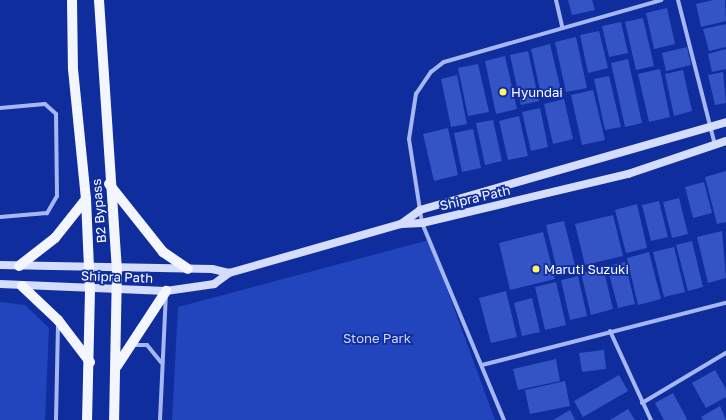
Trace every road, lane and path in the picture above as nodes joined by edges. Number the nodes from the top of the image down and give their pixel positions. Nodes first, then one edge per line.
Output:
1 (72, 0) edge
2 (99, 0) edge
3 (556, 0) edge
4 (661, 0) edge
5 (678, 0) edge
6 (562, 26) junction
7 (0, 108) edge
8 (726, 122) edge
9 (710, 126) junction
10 (726, 141) edge
11 (715, 144) junction
12 (109, 184) junction
13 (86, 199) junction
14 (420, 210) junction
15 (0, 217) edge
16 (422, 223) junction
17 (401, 224) junction
18 (0, 265) edge
19 (19, 266) junction
20 (90, 268) junction
21 (117, 268) junction
22 (188, 269) junction
23 (228, 273) junction
24 (0, 284) edge
25 (22, 286) junction
26 (90, 290) junction
27 (117, 291) junction
28 (166, 291) junction
29 (726, 303) edge
30 (58, 320) junction
31 (610, 332) junction
32 (130, 345) junction
33 (726, 353) edge
34 (90, 362) junction
35 (482, 365) junction
36 (116, 367) junction
37 (162, 367) junction
38 (642, 403) junction
39 (56, 420) edge
40 (87, 420) edge
41 (114, 420) edge
42 (160, 420) edge
43 (504, 420) edge
44 (651, 420) edge

1 - 13 main road
2 - 12 main road, B2 Bypass
3 - 6 street
4 - 6 street
5 - 9 street
6 - 14 street
7 - 15 street
8 - 9 street
9 - 11 street
9 - 14 street
10 - 11 street, Shipra Path
11 - 16 street, Shipra Path
12 - 21 main road, B2 Bypass
12 - 22 main road
13 - 19 main road
13 - 20 main road
14 - 16 street
14 - 17 street
16 - 17 street, Shipra Path
16 - 35 street
17 - 23 street, Shipra Path
18 - 19 street, Shipra Path
19 - 20 street, Shipra Path
20 - 21 street, Shipra Path
20 - 26 main road
21 - 22 street, Shipra Path
21 - 27 main road, B2 Bypass
22 - 23 street, Shipra Path
23 - 28 street, Shipra Path
24 - 25 street, Shipra Path
25 - 26 street, Shipra Path
25 - 30 main road
26 - 27 street, Shipra Path
26 - 34 main road
27 - 28 street, Shipra Path
27 - 36 main road, B2 Bypass
28 - 32 main road
28 - 37 street
29 - 31 street
30 - 34 main road
30 - 39 street
31 - 35 street
31 - 38 street
32 - 36 main road
32 - 37 street
33 - 38 street
34 - 40 main road
35 - 43 street
36 - 41 main road, B2 Bypass
37 - 42 street
38 - 44 street

